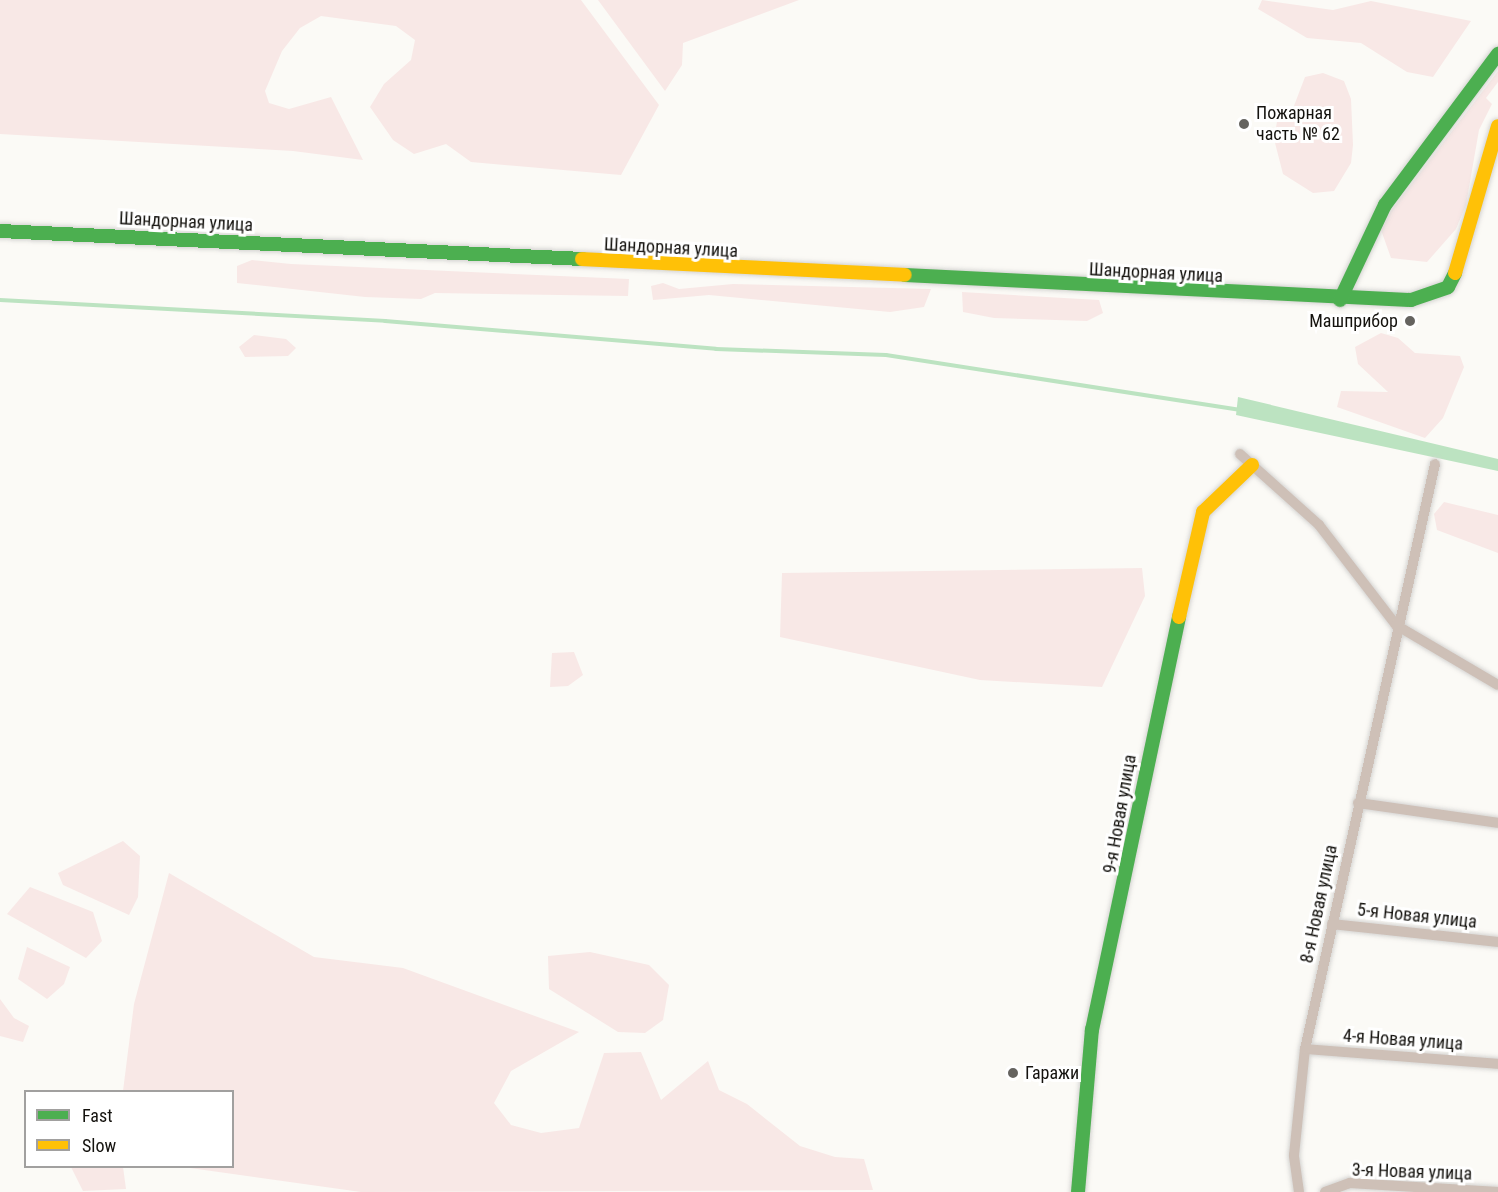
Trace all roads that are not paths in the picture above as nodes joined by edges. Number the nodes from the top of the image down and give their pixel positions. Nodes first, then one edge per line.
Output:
1 (1498, 54) edge
2 (1498, 126) edge
3 (0, 231) edge
4 (1340, 300) junction
5 (1240, 454) dead end
6 (1435, 464) dead end
7 (1252, 465) junction
8 (1396, 625) junction
9 (1498, 685) edge
10 (1358, 803) junction
11 (1498, 823) edge
12 (1332, 924) junction
13 (1498, 942) edge
14 (1305, 1049) junction
15 (1498, 1064) edge
16 (1078, 1192) edge
17 (1299, 1192) edge
18 (1325, 1192) edge
19 (1498, 1192) edge

1 - 4 street
2 - 4 street, Шандорная улица
3 - 4 street, Шандорная улица
5 - 7 street
6 - 8 street, 8-я Новая улица
7 - 8 street
7 - 16 street, 9-я Новая улица
8 - 9 street
8 - 10 street, 8-я Новая улица
10 - 11 street
10 - 12 street, 8-я Новая улица
12 - 13 street, 5-я Новая улица
12 - 14 street, 8-я Новая улица
14 - 15 street, 4-я Новая улица
14 - 17 street, 8-я Новая улица
18 - 19 street, 3-я Новая улица

